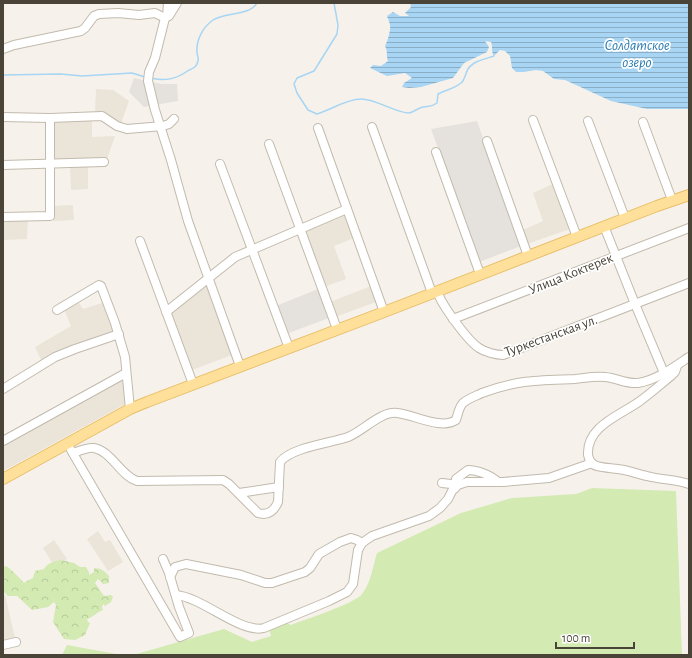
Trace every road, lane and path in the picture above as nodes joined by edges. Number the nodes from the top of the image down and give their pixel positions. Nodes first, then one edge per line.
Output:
1 (168, 3) edge
2 (177, 3) edge
3 (166, 17) junction
4 (3, 49) edge
5 (3, 117) edge
6 (50, 118) junction
7 (174, 119) dead end
8 (533, 120) dead end
9 (588, 121) dead end
10 (643, 122) dead end
11 (160, 127) junction
12 (372, 127) dead end
13 (318, 128) dead end
14 (487, 141) dead end
15 (269, 144) dead end
16 (436, 152) dead end
17 (104, 162) dead end
18 (50, 164) junction
19 (220, 164) dead end
20 (3, 165) edge
21 (689, 195) edge
22 (672, 200) junction
23 (347, 209) junction
24 (3, 217) edge
25 (625, 218) junction
26 (604, 226) junction
27 (689, 228) edge
28 (300, 229) junction
29 (577, 237) junction
30 (140, 241) dead end
31 (252, 249) junction
32 (528, 256) junction
33 (616, 256) junction
34 (480, 274) junction
35 (208, 278) junction
36 (689, 283) edge
37 (435, 292) junction
38 (635, 304) junction
39 (57, 310) dead end
40 (166, 312) junction
41 (384, 312) junction
42 (453, 319) junction
43 (337, 330) junction
44 (119, 334) junction
45 (289, 348) junction
46 (689, 356) edge
47 (240, 366) junction
48 (677, 366) junction
49 (126, 373) junction
50 (664, 373) junction
51 (193, 384) junction
52 (3, 389) edge
53 (130, 409) junction
54 (3, 441) edge
55 (68, 444) junction
56 (73, 453) junction
57 (592, 463) junction
58 (3, 479) edge
59 (498, 482) junction
60 (442, 483) dead end
61 (689, 484) edge
62 (279, 487) junction
63 (455, 488) junction
64 (239, 493) junction
65 (362, 543) junction
66 (163, 559) dead end
67 (170, 577) junction
68 (176, 595) junction
69 (16, 642) dead end
70 (3, 645) edge

1 - 3 street
2 - 3 street
3 - 4 street
3 - 11 street
5 - 6 street
6 - 11 street
6 - 18 street
7 - 11 street
8 - 29 street
9 - 25 street
10 - 22 street
11 - 35 street
12 - 37 street, Туркестанская ул.
13 - 23 street
14 - 32 street
15 - 28 street
16 - 34 street
17 - 18 street
18 - 20 street
18 - 24 street
19 - 31 street
21 - 22 main road
22 - 25 main road
23 - 28 street
23 - 41 street
25 - 26 main road
26 - 29 main road
26 - 33 street
27 - 33 street, Улица Коктерек
28 - 31 street
28 - 43 street
29 - 32 main road
30 - 40 street
31 - 35 street
31 - 45 street
32 - 34 main road
33 - 38 street
33 - 42 street, Улица Коктерек
34 - 37 main road
35 - 40 street
35 - 47 street
36 - 38 street, Туркестанская ул.
37 - 41 main road
37 - 42 street, Туркестанская ул.
38 - 42 street, Туркестанская ул.
38 - 50 street
39 - 44 street
40 - 51 street
41 - 43 main road
43 - 45 main road
44 - 49 street
44 - 52 street
45 - 47 main road
46 - 48 street
47 - 51 main road
48 - 50 street
48 - 57 street
49 - 53 street
49 - 54 street
50 - 62 street
51 - 53 main road
53 - 55 main road
55 - 56 street
55 - 58 main road
56 - 64 street
56 - 68 street
57 - 59 street
57 - 61 street
59 - 63 street
59 - 63 street
60 - 63 street
62 - 64 street
62 - 64 street
63 - 65 street
65 - 67 street
65 - 68 street
66 - 67 street
67 - 68 street
69 - 70 street

